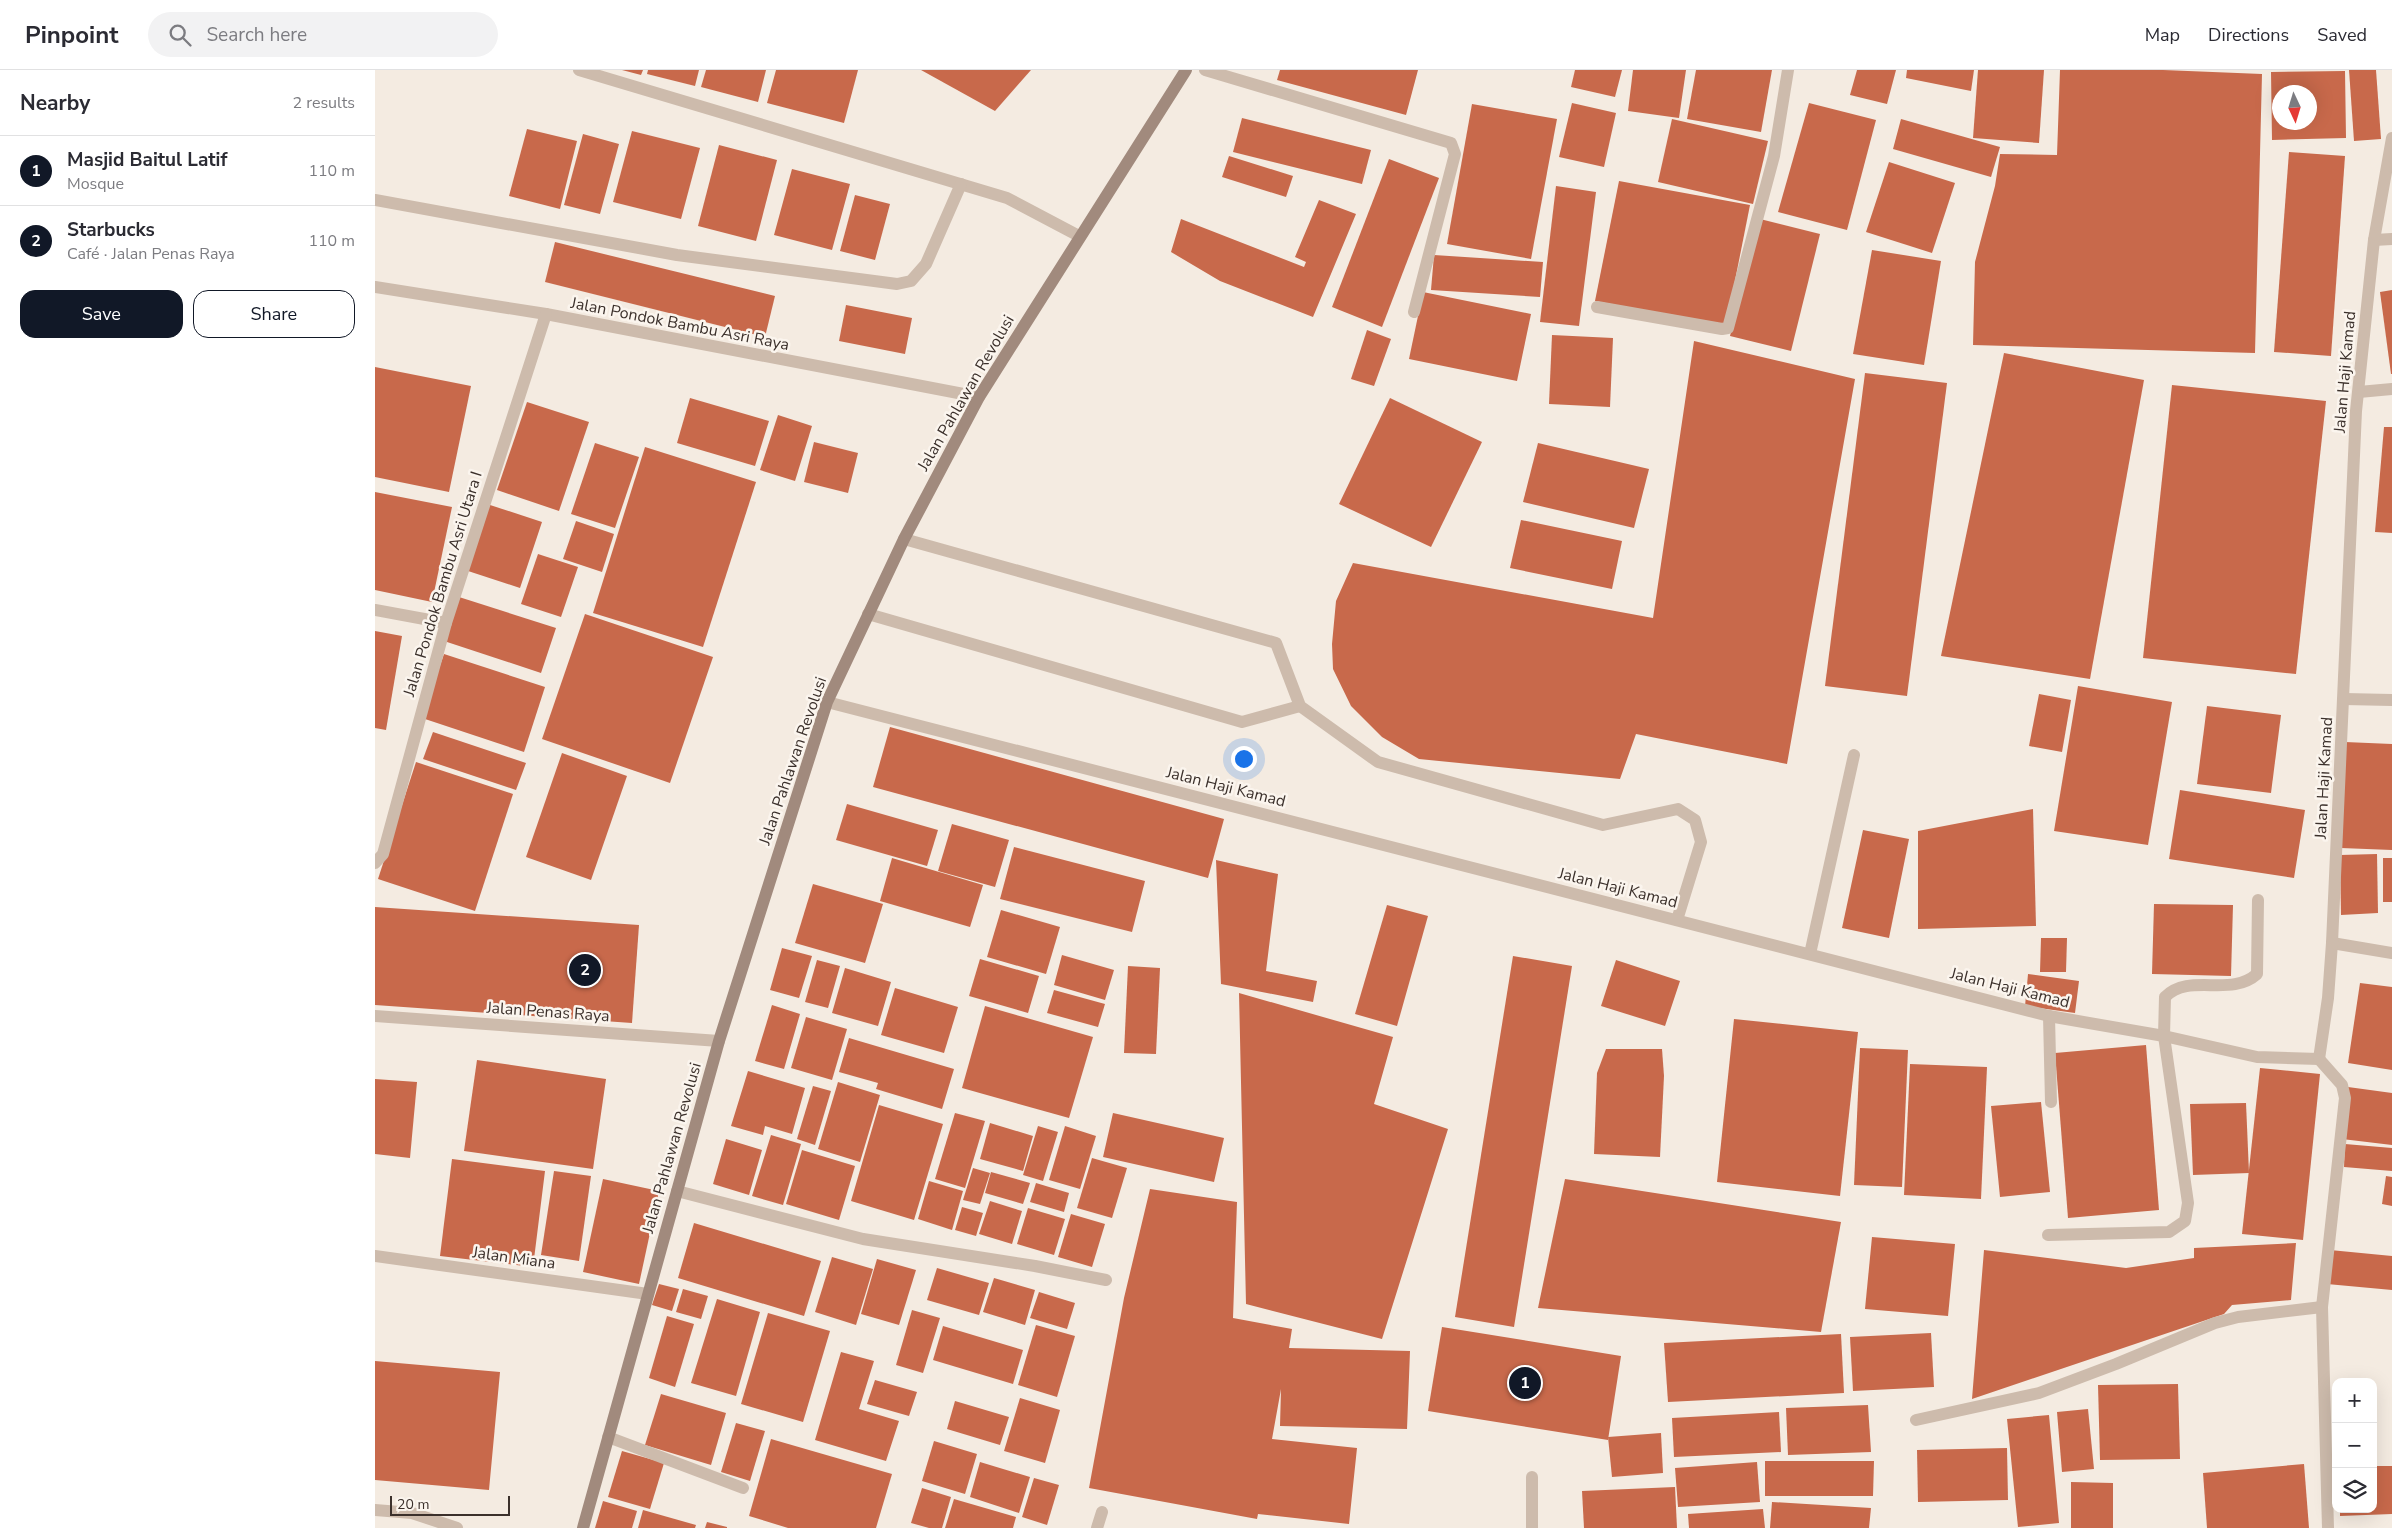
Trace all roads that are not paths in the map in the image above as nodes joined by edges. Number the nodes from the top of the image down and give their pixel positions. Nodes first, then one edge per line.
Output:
1 (579, 70) edge
2 (1186, 70) edge
3 (1205, 70) edge
4 (1788, 70) edge
5 (2392, 138) edge
6 (2390, 163) edge
7 (961, 184) junction
8 (375, 200) edge
9 (1079, 236) junction
10 (2392, 239) edge
11 (2374, 240) junction
12 (375, 286) edge
13 (1597, 308) dead end
14 (1414, 312) dead end
15 (546, 314) junction
16 (2392, 389) edge
17 (2359, 392) junction
18 (979, 397) junction
19 (904, 539) junction
20 (375, 610) edge
21 (868, 614) junction
22 (446, 623) junction
23 (2344, 699) junction
24 (2392, 700) edge
25 (827, 702) junction
26 (1300, 706) junction
27 (1854, 755) dead end
28 (375, 863) edge
29 (2257, 900) dead end
30 (1677, 920) junction
31 (2332, 942) junction
32 (2392, 953) edge
33 (1810, 954) junction
34 (375, 1016) edge
35 (2049, 1016) junction
36 (2163, 1036) junction
37 (719, 1041) junction
38 (2319, 1059) junction
39 (2051, 1102) dead end
40 (677, 1191) junction
41 (2048, 1234) dead end
42 (375, 1256) edge
43 (1106, 1280) dead end
44 (648, 1294) junction
45 (2322, 1307) junction
46 (1916, 1420) dead end
47 (608, 1437) junction
48 (1531, 1477) dead end
49 (743, 1488) dead end
50 (375, 1510) edge
51 (1102, 1512) dead end
52 (457, 1528) edge
53 (583, 1528) edge
54 (1097, 1528) edge
55 (1532, 1528) edge
56 (2328, 1528) edge

1 - 7 street
2 - 9 main road, Jalan Pahlawan Revolusi
3 - 14 street
4 - 13 street
5 - 6 street, Jalan Haji Kamad
6 - 11 street, Jalan Haji Kamad
7 - 8 street
7 - 9 street
9 - 18 main road, Jalan Pahlawan Revolusi
10 - 11 street
11 - 17 street, Jalan Haji Kamad
12 - 15 street, Jalan Pondok Bambu Asri Raya
15 - 18 street, Jalan Pondok Bambu Asri Raya
15 - 22 street, Jalan Pondok Bambu Asri Utara I
16 - 17 street
17 - 23 street, Jalan Haji Kamad
18 - 19 main road, Jalan Pahlawan Revolusi
19 - 21 main road, Jalan Pahlawan Revolusi
19 - 26 street
20 - 22 street
21 - 25 main road, Jalan Pahlawan Revolusi
21 - 26 street
22 - 28 street, Jalan Pondok Bambu Asri Utara I
23 - 24 street
23 - 31 street, Jalan Haji Kamad
25 - 30 street, Jalan Haji Kamad
25 - 37 main road, Jalan Pahlawan Revolusi
26 - 30 street
27 - 33 street
29 - 36 street
30 - 33 street, Jalan Haji Kamad
31 - 32 street
31 - 38 street, Jalan Haji Kamad
33 - 35 street, Jalan Haji Kamad
34 - 37 street, Jalan Penas Raya
35 - 36 street, Jalan Haji Kamad
35 - 39 street
36 - 38 street, Jalan Haji Kamad
36 - 41 street
37 - 40 main road, Jalan Pahlawan Revolusi
38 - 45 street
40 - 43 street
40 - 44 main road, Jalan Pahlawan Revolusi
42 - 44 street, Jalan Miana
44 - 47 main road, Jalan Pahlawan Revolusi
45 - 46 street
45 - 56 street
47 - 49 street
47 - 53 main road, Jalan Pahlawan Revolusi
48 - 55 street
50 - 52 street
51 - 54 street

